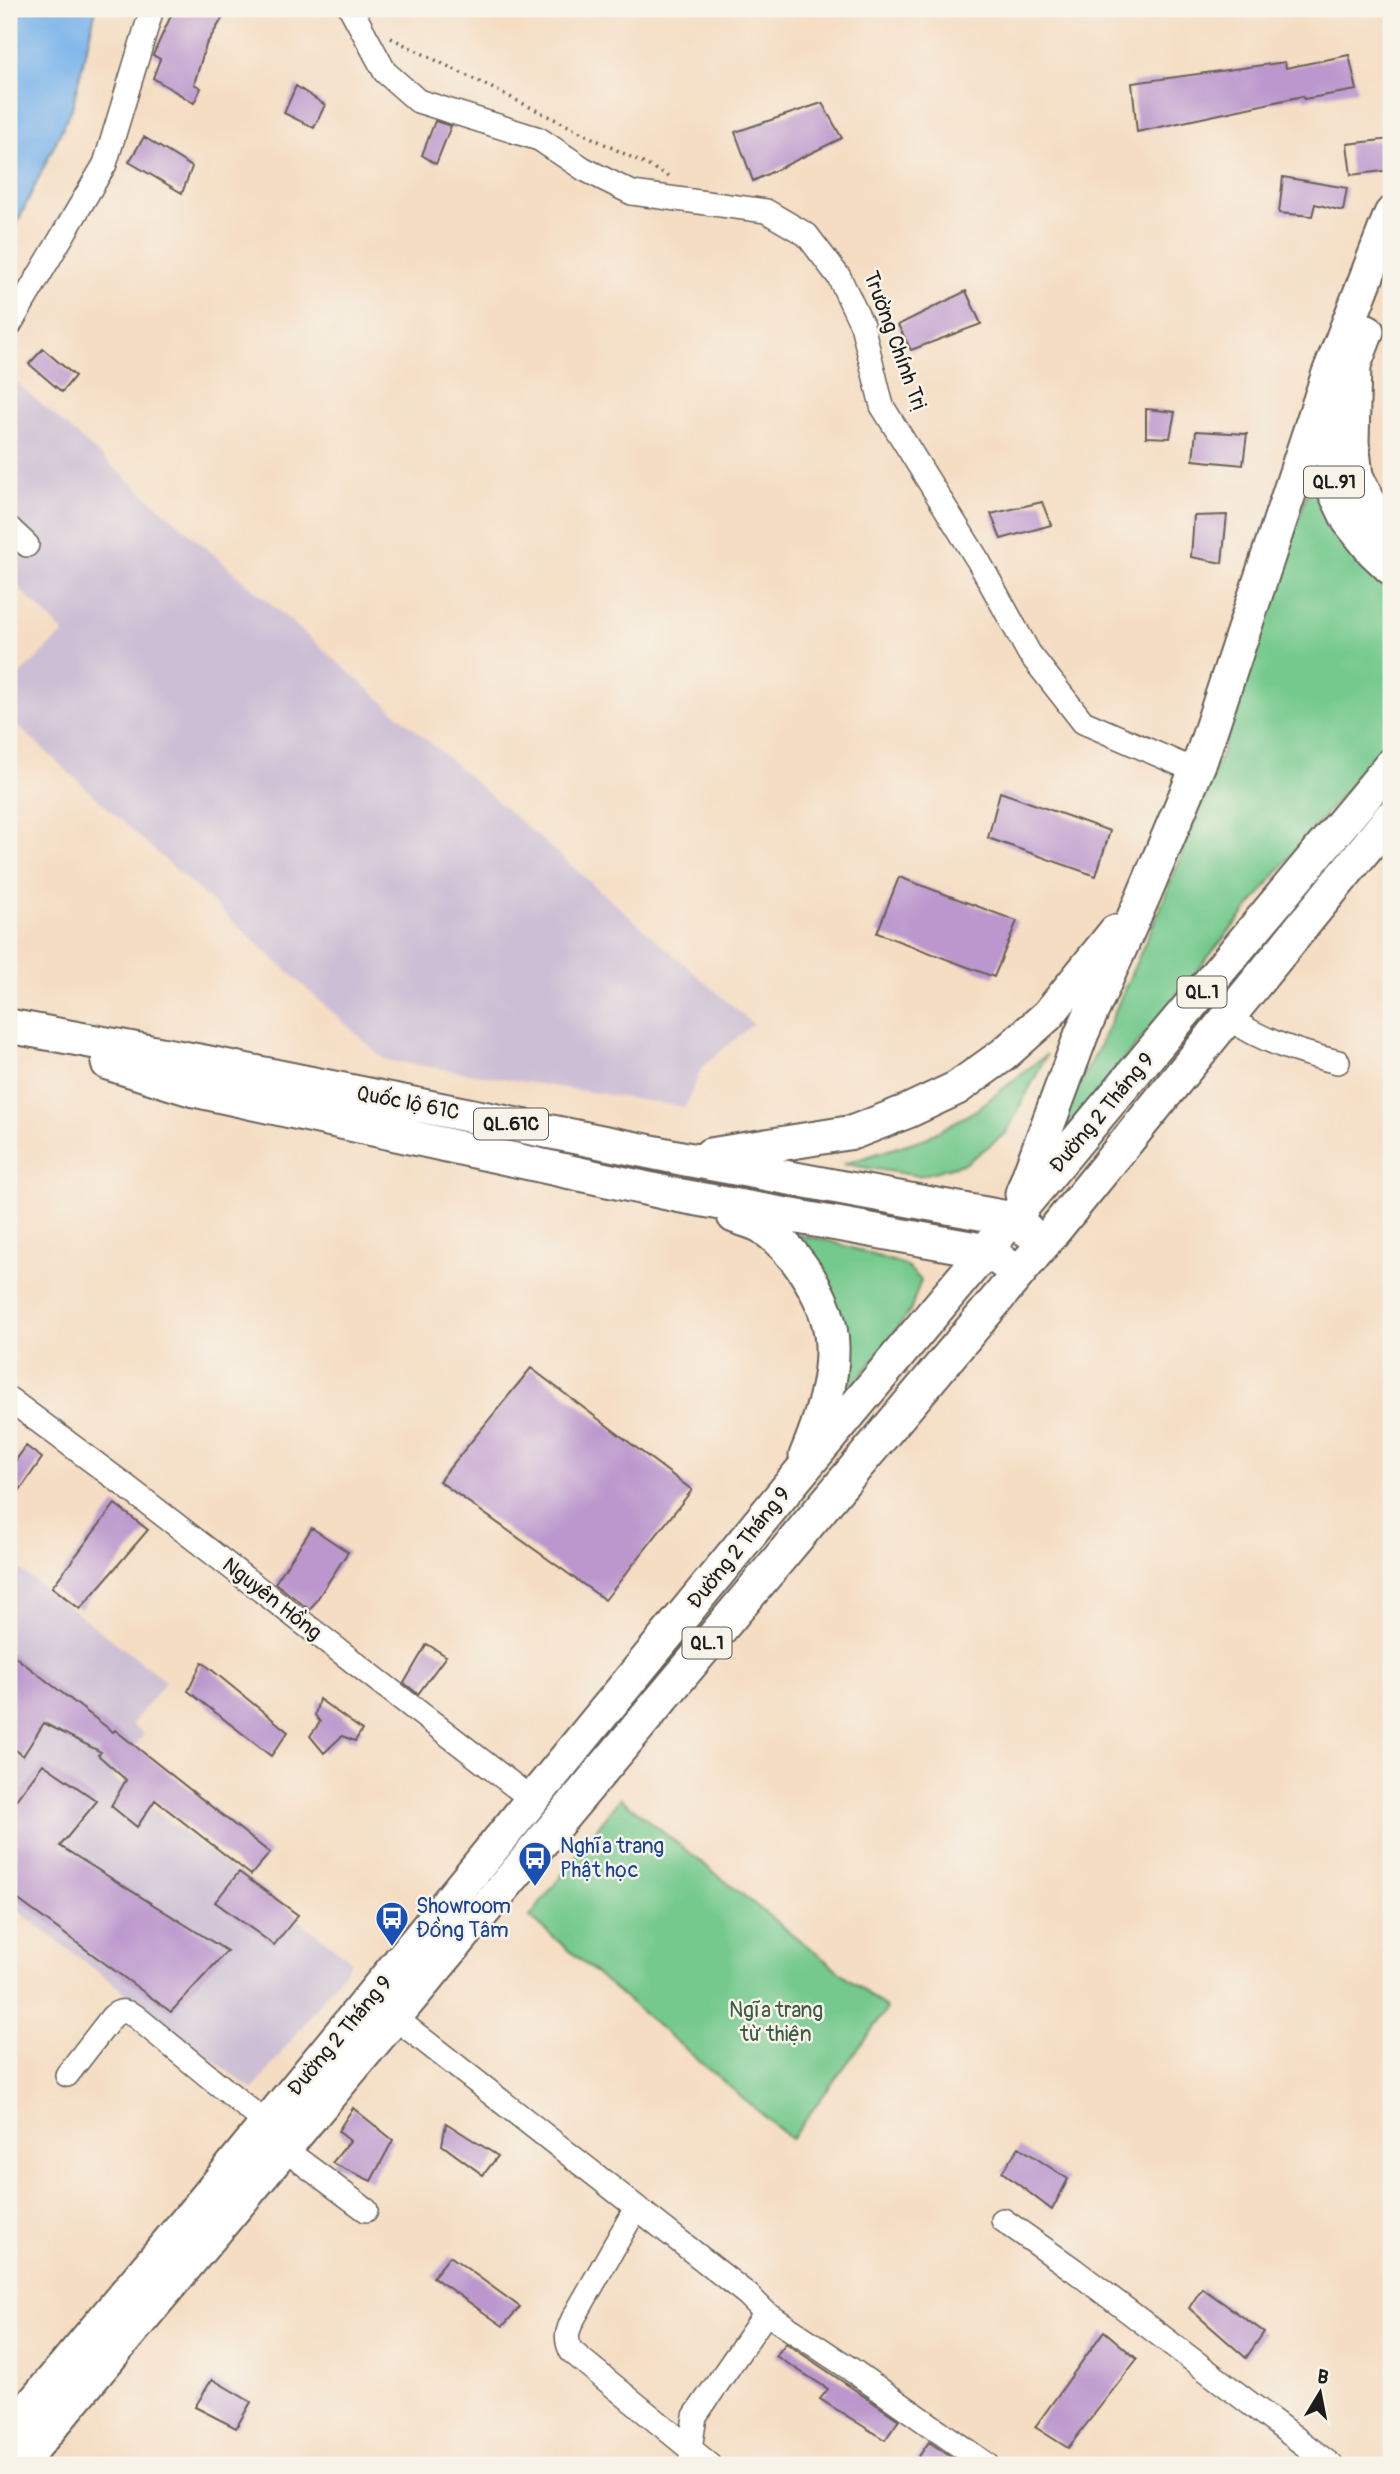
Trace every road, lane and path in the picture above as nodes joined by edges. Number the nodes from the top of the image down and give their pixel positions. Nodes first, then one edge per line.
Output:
1 (152, 9) edge
2 (351, 9) edge
3 (381, 33) dead end
4 (679, 181) dead end
5 (1391, 214) edge
6 (1391, 266) edge
7 (9, 326) edge
8 (1328, 376) junction
9 (9, 528) edge
10 (1391, 533) edge
11 (27, 545) dead end
12 (1391, 568) edge
13 (1391, 765) edge
14 (1196, 771) junction
15 (1391, 817) edge
16 (1143, 897) junction
17 (1228, 1018) junction
18 (9, 1028) edge
19 (1338, 1062) dead end
20 (686, 1159) junction
21 (676, 1195) junction
22 (1013, 1219) junction
23 (1044, 1242) junction
24 (987, 1251) junction
25 (1017, 1272) junction
26 (9, 1399) edge
27 (794, 1480) junction
28 (534, 1801) junction
29 (394, 2017) junction
30 (67, 2075) dead end
31 (275, 2136) junction
32 (636, 2208) junction
33 (366, 2210) dead end
34 (1003, 2220) dead end
35 (766, 2313) junction
36 (9, 2432) edge
37 (691, 2457) edge
38 (19, 2465) edge
39 (710, 2465) edge
40 (988, 2465) edge
41 (1331, 2465) edge

1 - 7 street
2 - 14 street
3 - 4 path
5 - 8 highway, QL.91
6 - 10 highway, QL.91
8 - 12 highway, QL.91
8 - 14 highway
9 - 11 street
13 - 22 highway, Đường 2 Tháng 9 / QL.1
14 - 16 highway
15 - 17 highway, Đường 2 Tháng 9 / QL.1
16 - 20 highway
16 - 22 highway
17 - 19 street
17 - 23 highway, Đường 2 Tháng 9 / QL.1
18 - 20 highway, Quốc lộ 61C / QL.61C
18 - 21 highway, Quốc lộ 61C / QL.61C
20 - 22 highway, Quốc lộ 61C / QL.61C
21 - 24 highway, Quốc lộ 61C / QL.61C
21 - 27 highway
22 - 23 highway
22 - 24 highway, Đường 2 Tháng 9 / QL.1
23 - 25 highway, Đường 2 Tháng 9 / QL.1
24 - 25 highway
24 - 27 highway, Đường 2 Tháng 9 / QL.1
25 - 29 highway, Đường 2 Tháng 9 / QL.1
26 - 28 street, Nguyên Hồng
27 - 28 highway, Đường 2 Tháng 9 / QL.1
28 - 31 highway, Đường 2 Tháng 9 / QL.1
29 - 31 highway, Đường 2 Tháng 9 / QL.1
29 - 32 street
30 - 31 street
31 - 33 street
31 - 36 highway, Đường 2 Tháng 9 / QL.1
31 - 38 highway, Đường 2 Tháng 9 / QL.1
32 - 35 street
32 - 37 street
34 - 41 street
35 - 37 street
35 - 40 street
37 - 39 street

